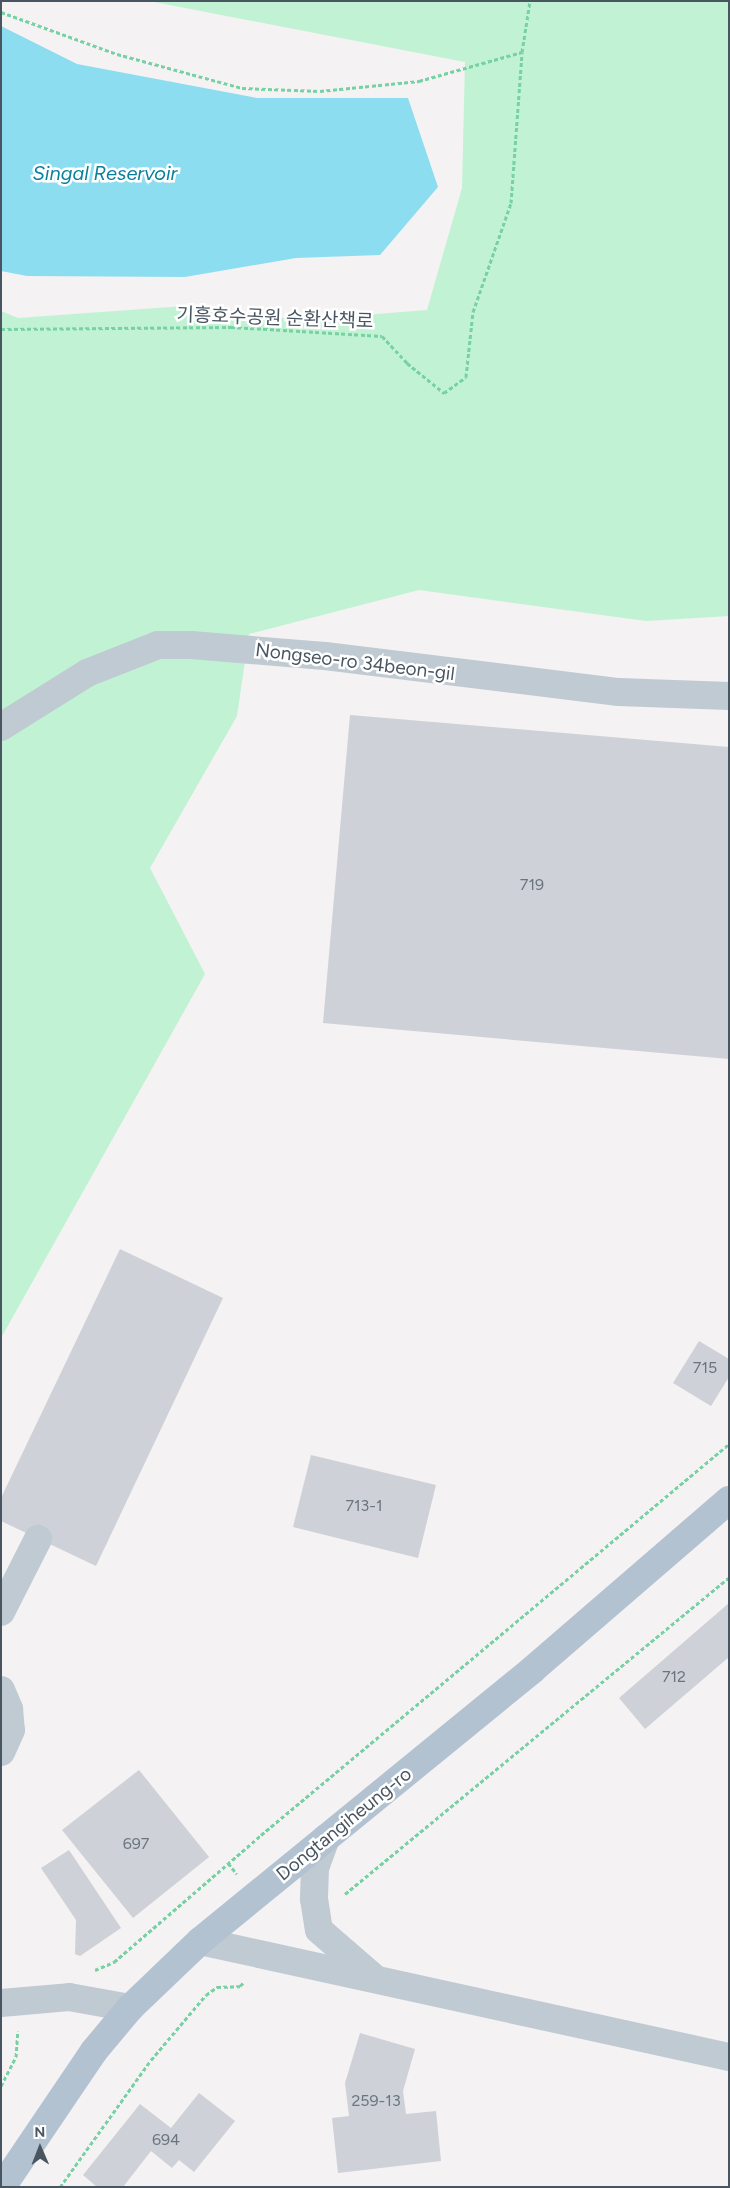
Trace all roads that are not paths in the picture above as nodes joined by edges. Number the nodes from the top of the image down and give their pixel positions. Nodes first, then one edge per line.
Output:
1 (729, 696) edge
2 (1, 727) edge
3 (729, 1500) edge
4 (38, 1539) dead end
5 (1, 1612) edge
6 (1, 1690) edge
7 (1, 1752) edge
8 (326, 1838) junction
9 (200, 1941) junction
10 (377, 1980) junction
11 (1, 2002) edge
12 (130, 2008) junction
13 (729, 2057) edge
14 (2, 2187) edge

1 - 2 street, Nongseo-ro 34beon-gil
3 - 8 main road, Dongtangiheung-ro
4 - 5 street
6 - 7 street
8 - 9 main road, Dongtangiheung-ro
8 - 10 street
9 - 10 street
9 - 12 main road, Dongtangiheung-ro
10 - 13 street
11 - 12 street
12 - 14 main road, Dongtangiheung-ro

